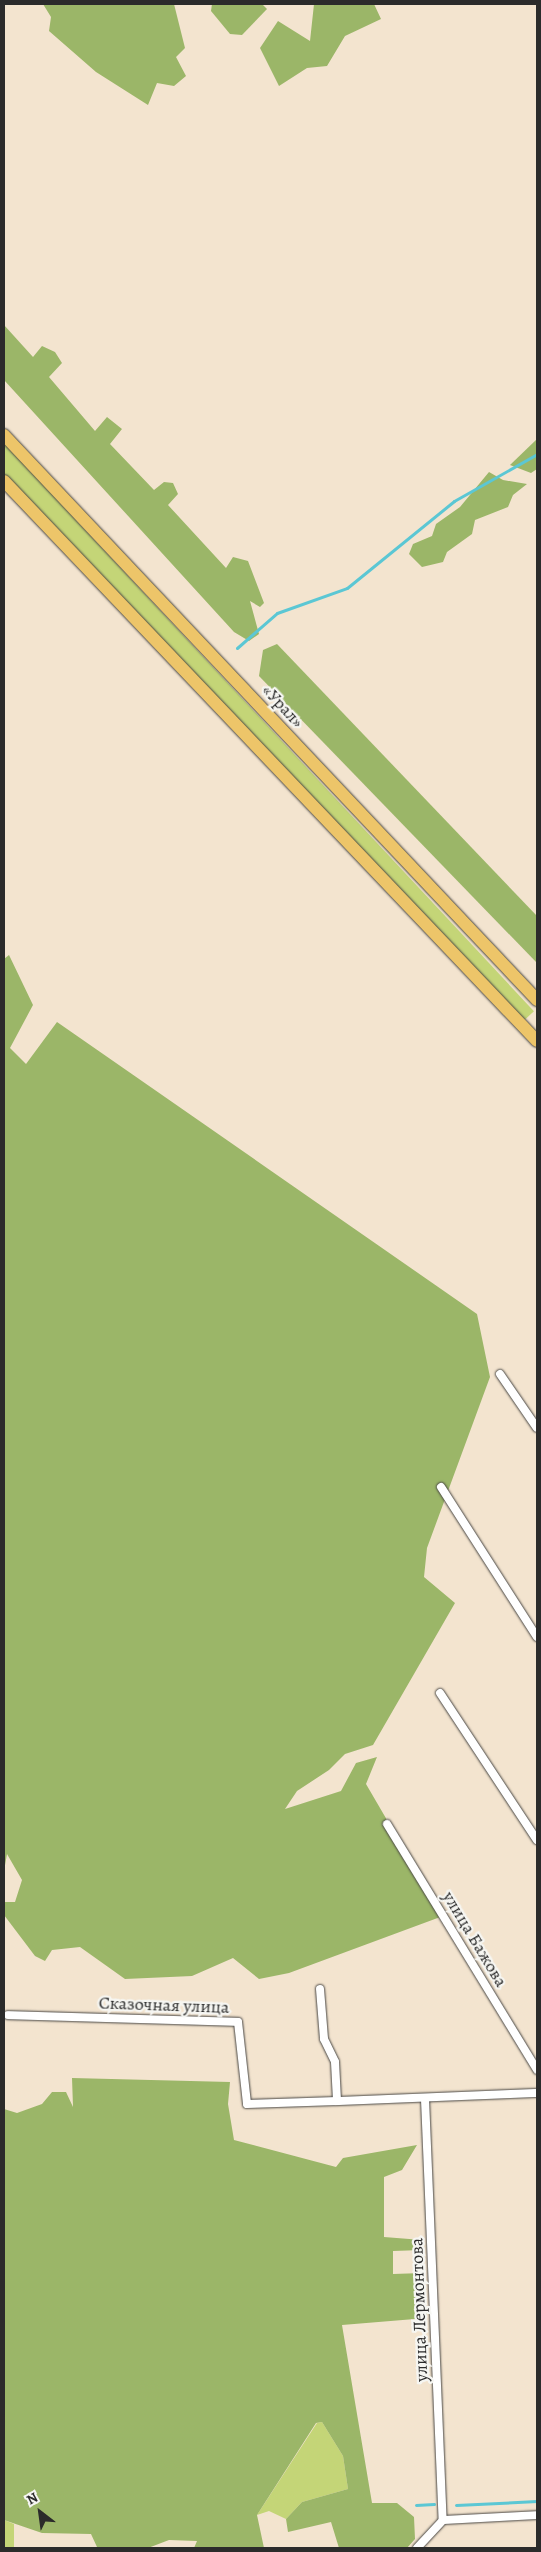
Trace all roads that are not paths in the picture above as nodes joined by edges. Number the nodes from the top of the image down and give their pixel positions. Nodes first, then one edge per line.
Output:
1 (4, 435) edge
2 (4, 481) edge
3 (537, 1000) edge
4 (537, 1041) edge
5 (500, 1374) dead end
6 (537, 1428) edge
7 (441, 1487) dead end
8 (537, 1637) edge
9 (440, 1693) dead end
10 (387, 1824) dead end
11 (537, 1840) edge
12 (320, 1989) dead end
13 (8, 2015) dead end
14 (537, 2070) edge
15 (537, 2093) edge
16 (425, 2099) junction
17 (337, 2101) junction
18 (537, 2515) edge
19 (443, 2520) junction
20 (417, 2548) edge

1 - 3 main road, «Урал»
2 - 4 main road
5 - 6 street
7 - 8 street
9 - 11 street
10 - 14 street, улица Бажова
12 - 17 street
13 - 17 street, Сказочная улица
15 - 16 street, Сказочная улица
16 - 17 street, Сказочная улица
16 - 19 street, улица Лермонтова
18 - 19 street
19 - 20 street

